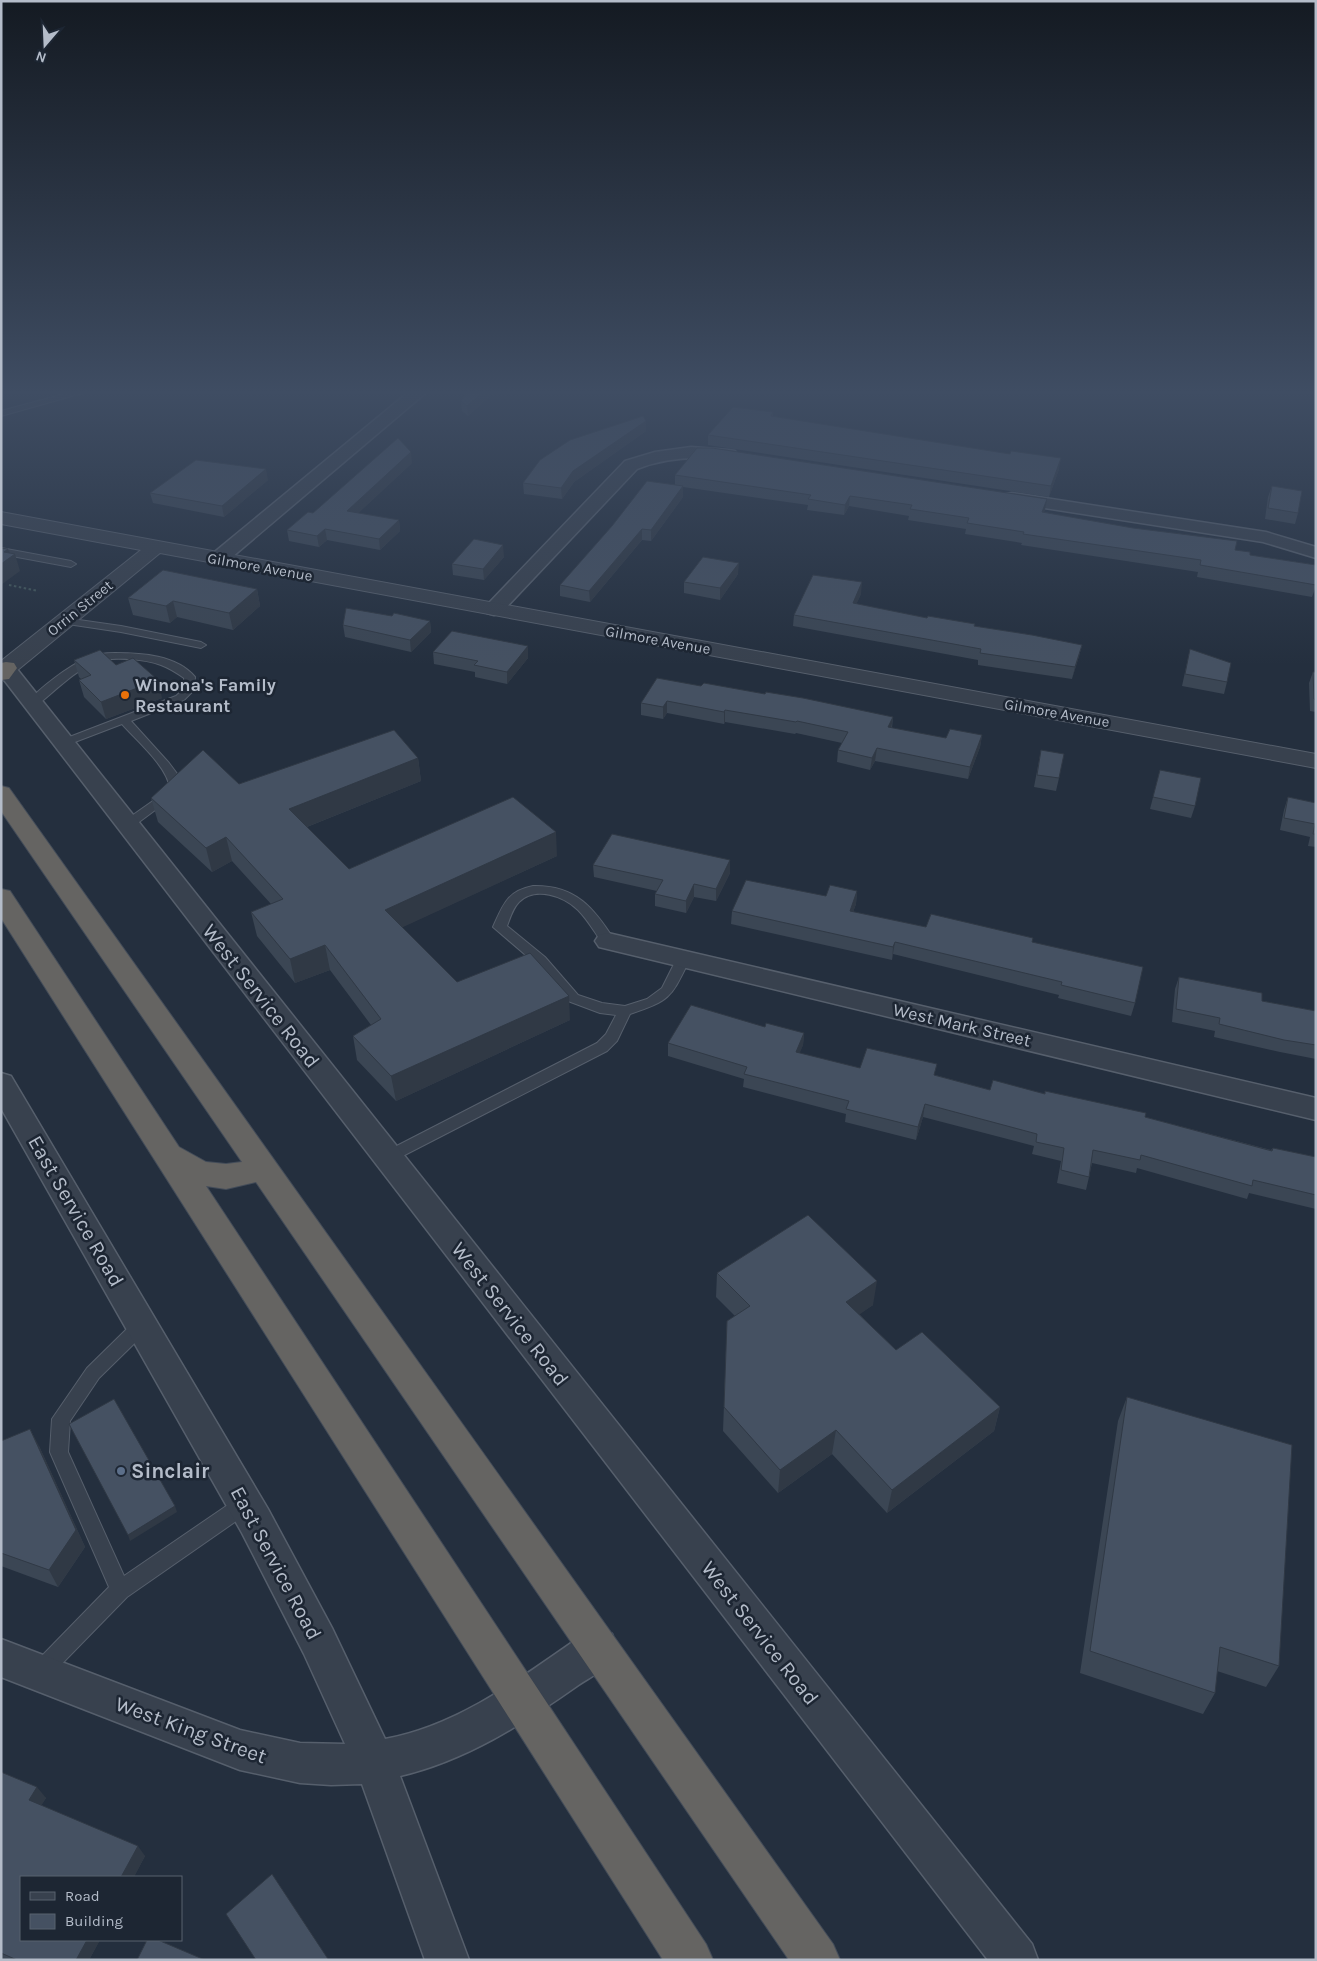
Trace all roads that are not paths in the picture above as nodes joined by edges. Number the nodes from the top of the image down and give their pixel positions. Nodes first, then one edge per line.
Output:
1 (311, 482) edge
2 (615, 482) edge
3 (994, 496) edge
4 (1, 518) edge
5 (155, 548) junction
6 (1, 551) edge
7 (1316, 553) edge
8 (218, 559) junction
9 (71, 564) dead end
10 (494, 609) junction
11 (65, 621) junction
12 (201, 645) dead end
13 (3, 671) edge
14 (32, 704) junction
15 (123, 719) junction
16 (63, 743) junction
17 (1316, 760) edge
18 (1, 793) edge
19 (126, 825) junction
20 (1, 897) edge
21 (608, 941) joint
22 (683, 959) junction
23 (625, 1012) junction
24 (1, 1083) edge
25 (1316, 1109) edge
26 (164, 1150) junction
27 (388, 1158) junction
28 (262, 1167) junction
29 (142, 1326) junction
30 (245, 1504) junction
31 (120, 1590) junction
32 (598, 1648) junction
33 (1, 1658) edge
34 (39, 1673) junction
35 (522, 1700) junction
36 (374, 1763) junction
37 (447, 1960) edge
38 (690, 1960) edge
39 (817, 1960) edge
40 (1016, 1960) edge

1 - 8 street
2 - 10 street
3 - 7 street
4 - 5 street, Gilmore Avenue
5 - 8 street, Gilmore Avenue
5 - 11 street, Orrin Street
6 - 9 lane
8 - 10 street, Gilmore Avenue
10 - 17 street, Gilmore Avenue
11 - 12 lane
11 - 13 street, Orrin Street
13 - 14 street, West Service Road
14 - 15 lane
14 - 16 street, West Service Road
15 - 16 lane
15 - 19 lane
16 - 19 street, West Service Road
18 - 28 highway
19 - 27 street, West Service Road
20 - 26 highway
21 - 22 street, West Mark Street
21 - 23 lane
22 - 23 lane
22 - 25 street, West Mark Street
23 - 27 lane
24 - 29 street, East Service Road
26 - 28 highway
26 - 35 highway
27 - 40 street, West Service Road
28 - 32 highway
29 - 30 street, East Service Road
29 - 31 lane
30 - 31 lane
30 - 36 street, East Service Road
31 - 34 lane
32 - 35 street, West King Street
32 - 39 highway
33 - 34 street, West King Street
34 - 36 street, West King Street
35 - 36 street, West King Street
35 - 38 highway
36 - 37 street, East Service Road

